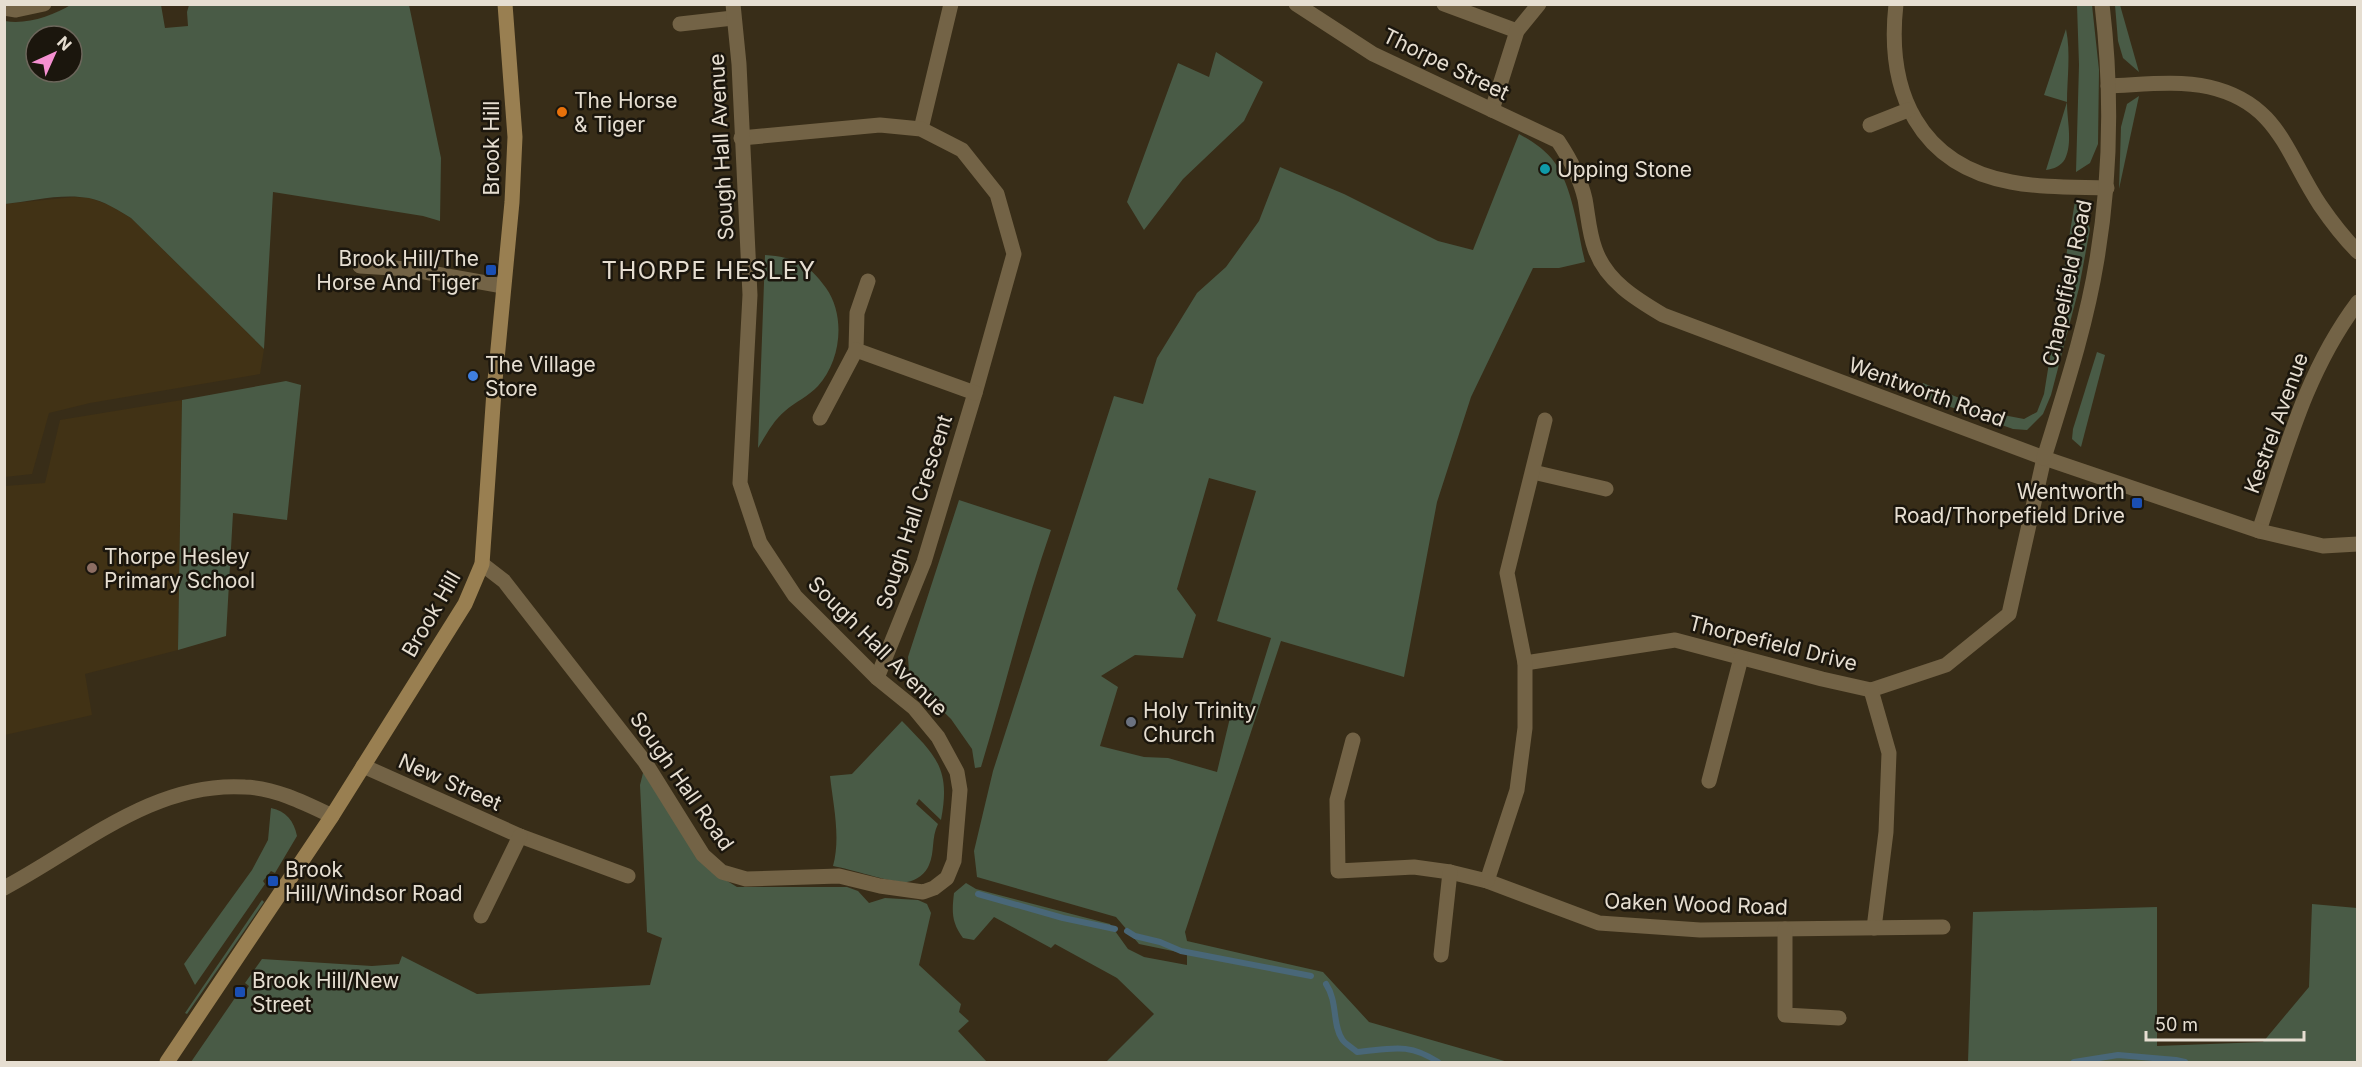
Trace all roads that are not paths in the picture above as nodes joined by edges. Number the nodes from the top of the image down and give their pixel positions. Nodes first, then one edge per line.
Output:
1 (44, 4) edge
2 (505, 4) edge
3 (951, 4) edge
4 (1296, 4) edge
5 (1444, 4) edge
6 (1539, 4) edge
7 (1896, 4) edge
8 (2102, 4) edge
9 (4, 8) edge
10 (733, 11) edge
11 (680, 24) dead end
12 (1517, 31) junction
13 (2108, 86) junction
14 (1491, 110) junction
15 (1908, 110) junction
16 (1870, 124) dead end
17 (921, 129) junction
18 (741, 138) junction
19 (1573, 164) joint
20 (2107, 188) junction
21 (2358, 252) edge
22 (360, 266) dead end
23 (868, 281) dead end
24 (503, 286) junction
25 (2358, 302) edge
26 (856, 350) junction
27 (975, 393) junction
28 (820, 418) dead end
29 (1545, 420) dead end
30 (2044, 458) junction
31 (1533, 472) junction
32 (1606, 489) dead end
33 (2259, 531) junction
34 (2358, 544) edge
35 (482, 564) junction
36 (1741, 658) junction
37 (1526, 663) junction
38 (877, 678) junction
39 (1870, 690) junction
40 (1353, 740) dead end
41 (363, 766) junction
42 (1709, 782) dead end
43 (332, 816) junction
44 (520, 836) junction
45 (1450, 872) junction
46 (627, 876) dead end
47 (947, 878) joint
48 (1487, 881) junction
49 (4, 888) edge
50 (481, 916) dead end
51 (1943, 927) dead end
52 (1874, 928) junction
53 (1785, 929) junction
54 (1441, 955) dead end
55 (1839, 1018) dead end
56 (167, 1062) edge

1 - 9 street
2 - 24 main road, Brook Hill
3 - 17 street
4 - 14 street, Thorpe Street
5 - 12 street
6 - 12 street
7 - 15 street
8 - 13 street, Chapelfield Road
10 - 11 street, Sough Hall Avenue
10 - 18 street, Sough Hall Avenue
12 - 14 street
13 - 20 street, Chapelfield Road
13 - 21 street
14 - 19 street, Thorpe Street
15 - 16 street
15 - 20 street
17 - 18 street, Sough Hall Crescent
17 - 27 street, Sough Hall Crescent
18 - 38 street, Sough Hall Avenue
19 - 30 street, Wentworth Road
20 - 30 street, Chapelfield Road
22 - 24 street
23 - 26 street
24 - 35 main road, Brook Hill
25 - 33 street, Kestrel Avenue
26 - 27 street, Sough Hall Crescent
26 - 28 street
27 - 38 street, Sough Hall Crescent
29 - 31 street
30 - 33 street, Wentworth Road
30 - 39 street, Thorpefield Drive
31 - 32 street
31 - 37 street
33 - 34 street, Wentworth Road
35 - 41 main road, Brook Hill
35 - 47 street, Sough Hall Road
36 - 37 street, Thorpefield Drive
36 - 39 street, Thorpefield Drive
36 - 42 street
37 - 48 street
38 - 47 street, Sough Hall Avenue
39 - 52 street
40 - 45 street, Oaken Wood Road
41 - 43 main road, Brook Hill
41 - 44 street, New Street
43 - 49 street
43 - 56 main road, Brook Hill
44 - 46 street, New Street
44 - 50 street
45 - 48 street, Oaken Wood Road
45 - 54 street
48 - 53 street, Oaken Wood Road
51 - 52 street, Oaken Wood Road
52 - 53 street, Oaken Wood Road
53 - 55 street

